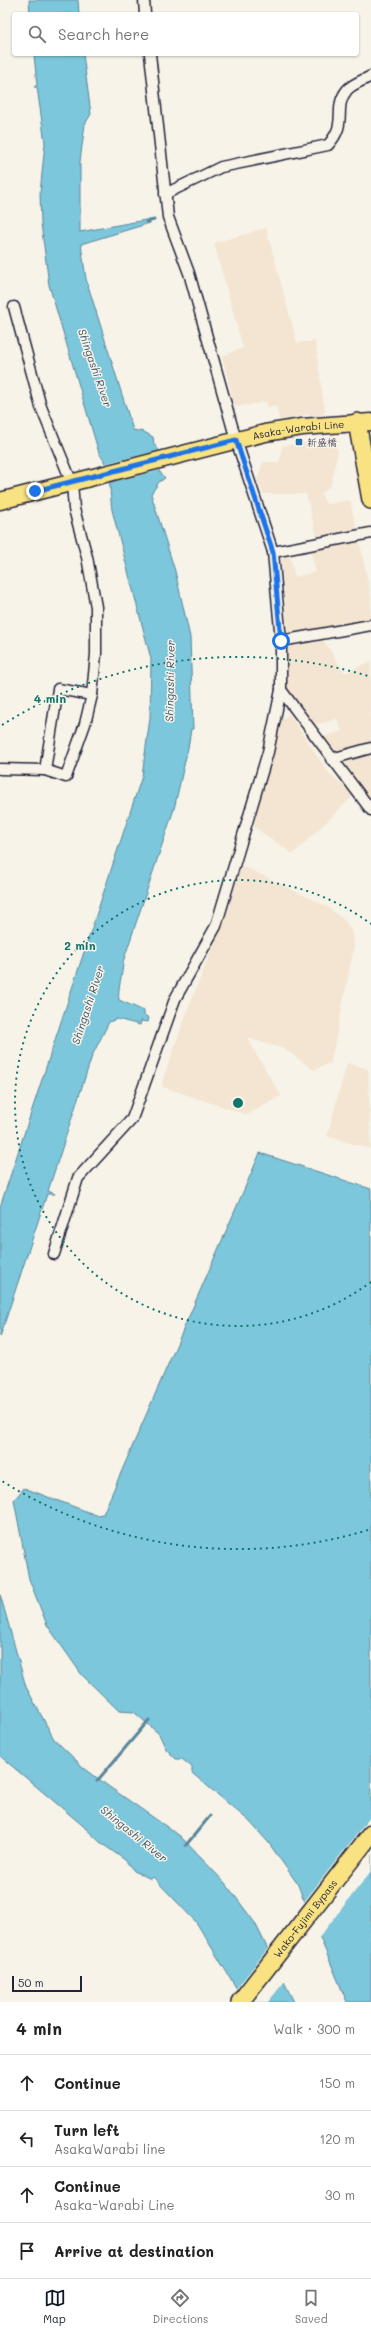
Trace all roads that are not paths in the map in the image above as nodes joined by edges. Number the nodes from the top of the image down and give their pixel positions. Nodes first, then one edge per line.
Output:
1 (144, 0) edge
2 (145, 12) edge
3 (150, 56) edge
4 (371, 76) edge
5 (165, 194) junction
6 (14, 307) dead end
7 (364, 422) edge
8 (231, 442) junction
9 (75, 482) junction
10 (371, 500) edge
11 (0, 501) edge
12 (371, 533) edge
13 (273, 552) junction
14 (371, 625) edge
15 (281, 641) junction
16 (281, 690) junction
17 (92, 695) junction
18 (371, 748) edge
19 (331, 760) junction
20 (0, 769) edge
21 (45, 770) junction
22 (371, 810) edge
23 (54, 1254) dead end
24 (371, 1834) edge
25 (371, 1853) edge
26 (240, 2002) edge
27 (255, 2002) edge

1 - 2 street
3 - 5 street
4 - 5 street
5 - 8 street
6 - 9 street
7 - 8 main road, Asaka-Warabi Line
7 - 10 highway
8 - 9 main road, Asaka-Warabi Line
8 - 13 street
9 - 11 main road
9 - 17 street
12 - 13 street
13 - 15 street
14 - 15 street
15 - 16 street
16 - 19 street
16 - 23 street
17 - 21 street
17 - 21 street
18 - 19 street
19 - 22 street
20 - 21 street
24 - 26 highway, Wako-Fujimi Bypass
25 - 27 highway, Wako-Fujimi Bypass

